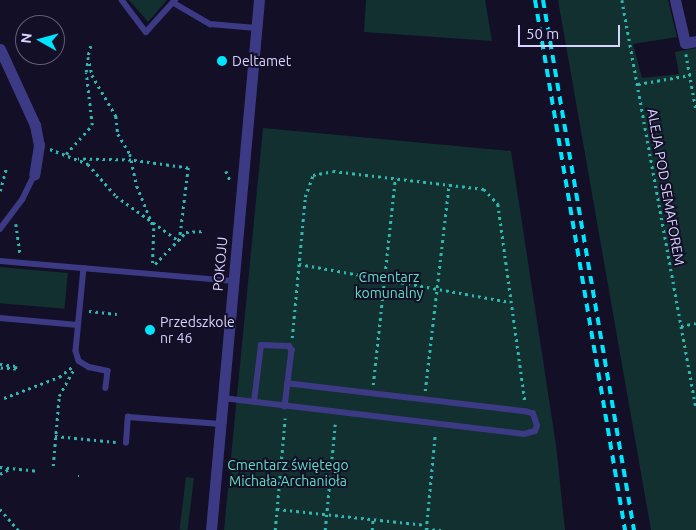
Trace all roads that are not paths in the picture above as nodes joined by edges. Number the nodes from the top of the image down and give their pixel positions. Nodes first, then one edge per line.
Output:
1 (122, 0) edge
2 (259, 0) edge
3 (675, 0) edge
4 (175, 1) edge
5 (256, 28) junction
6 (690, 42) edge
7 (0, 49) edge
8 (34, 175) joint
9 (0, 229) edge
10 (0, 261) edge
11 (84, 268) junction
12 (234, 281) junction
13 (0, 318) edge
14 (78, 325) junction
15 (288, 384) junction
16 (106, 388) dead end
17 (223, 398) junction
18 (254, 402) junction
19 (286, 407) junction
20 (220, 424) junction
21 (126, 443) road end
22 (211, 530) edge

1 - 4 lane
2 - 5 street, POKOJU
3 - 6 street
4 - 5 lane
5 - 12 street, POKOJU
7 - 8 street
8 - 9 lane
10 - 11 lane
11 - 12 lane
11 - 14 lane
12 - 17 street, POKOJU
13 - 14 lane
14 - 16 lane
15 - 18 lane
15 - 19 lane
15 - 19 lane
17 - 18 lane
17 - 20 street, POKOJU
18 - 19 lane
20 - 21 lane
20 - 22 street, POKOJU

